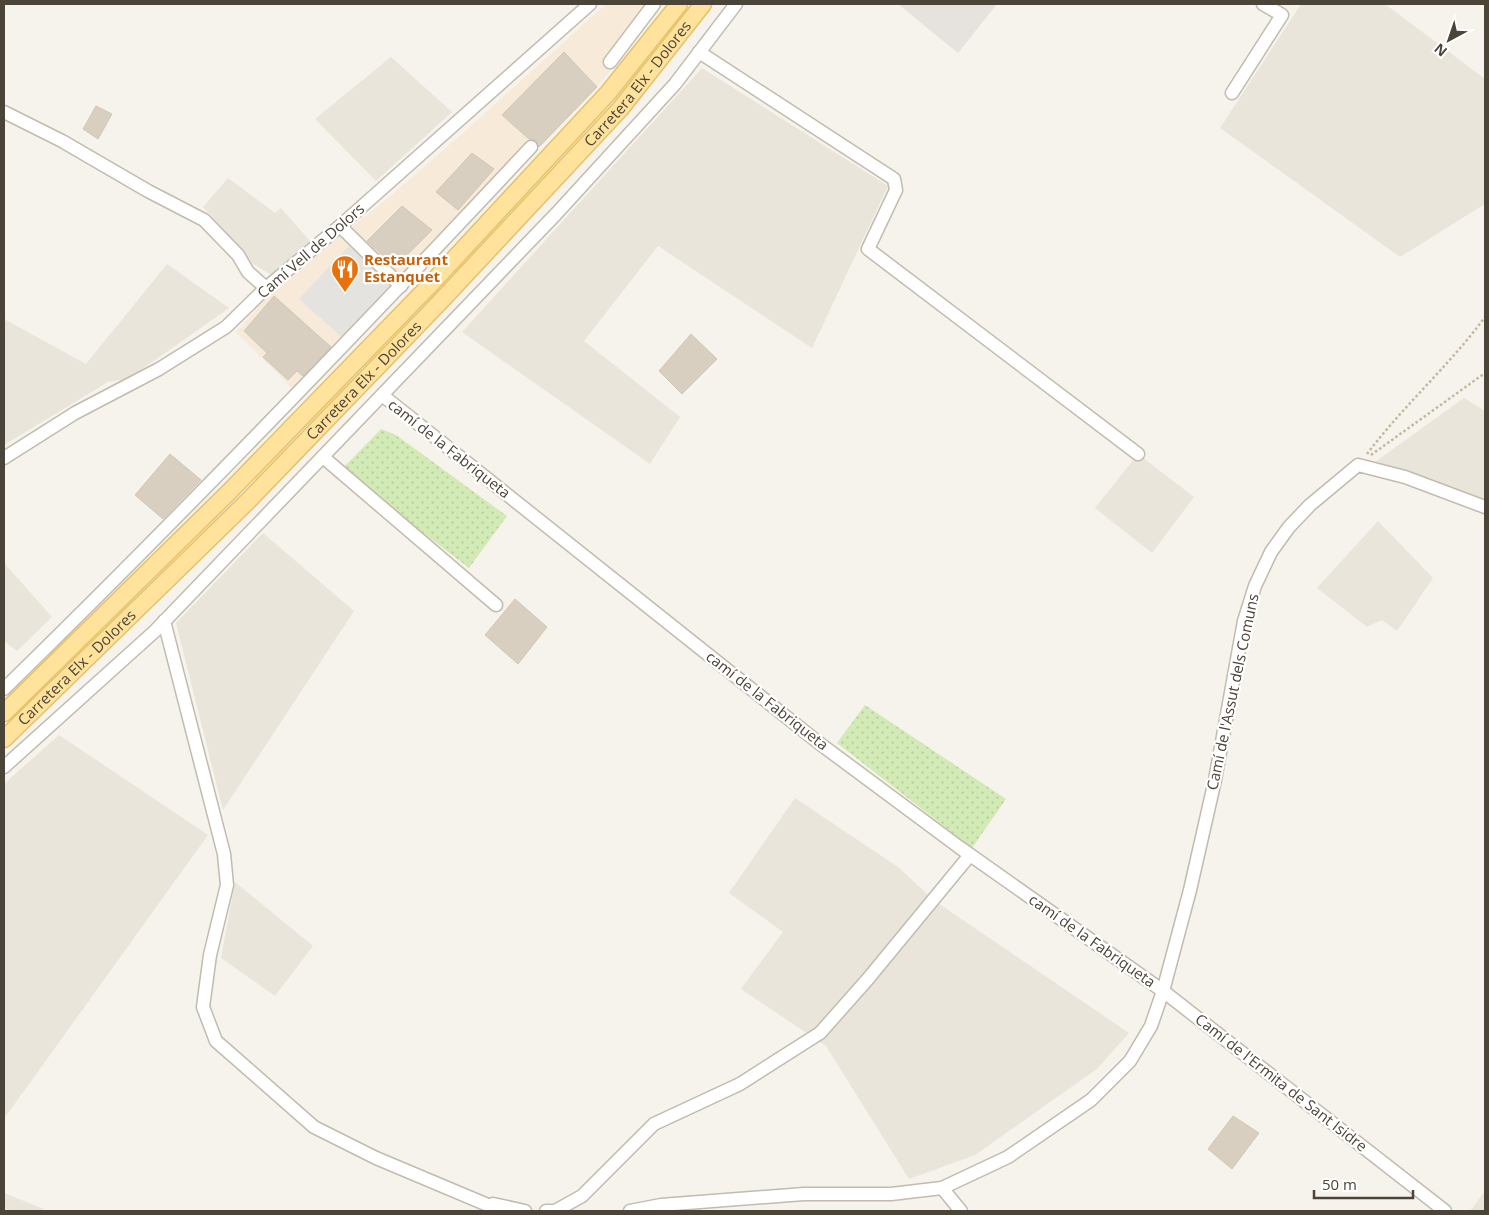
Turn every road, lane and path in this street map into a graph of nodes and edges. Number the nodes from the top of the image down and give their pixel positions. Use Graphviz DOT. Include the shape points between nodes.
graph roads {
  1 [pos="590,4"];
  2 [pos="654,4"];
  3 [pos="680,4"];
  4 [pos="703,4"];
  5 [pos="736,4"];
  6 [pos="1263,4"];
  7 [pos="699,52"];
  8 [pos="610,62"];
  9 [pos="1232,93"];
  10 [pos="4,112"];
  11 [pos="531,147"];
  12 [pos="340,226"];
  13 [pos="401,286"];
  14 [pos="266,288"];
  15 [pos="1485,317"];
  16 [pos="1485,373"];
  17 [pos="382,395"];
  18 [pos="1138,454"];
  19 [pos="323,457"];
  20 [pos="4,458"];
  21 [pos="1358,465"];
  22 [pos="1485,507"];
  23 [pos="496,605"];
  24 [pos="164,622"];
  25 [pos="4,689"];
  26 [pos="4,713"];
  27 [pos="4,739"];
  28 [pos="4,767"];
  29 [pos="970,856"];
  30 [pos="1163,991"];
  31 [pos="942,1188"];
  32 [pos="476,1200"];
  33 [pos="502,1211"];
  34 [pos="526,1211"];
  35 [pos="546,1211"];
  36 [pos="630,1211"];
  37 [pos="961,1211"];
  38 [pos="1445,1211"];
  1 -- 12 [label="street, Camí Vell de Dolors"];
  2 -- 8 [label="street"];
  3 -- 26 [label="main road, Carretera Elx - Dolores" via="608,93 427,288 230,491"];
  4 -- 27 [label="main road, Carretera Elx - Dolores" via="621,108 395,349 247,502"];
  5 -- 7 [label="street"];
  6 -- 9 [label="street" via="1282,15"];
  7 -- 17 [label="street" via="675,84 556,214"];
  7 -- 18 [label="street" via="894,179 896,190 868,249"];
  10 -- 14 [label="street" via="62,140 204,220 238,255 248,272"];
  11 -- 13 [label="street"];
  12 -- 13 [label="street"];
  12 -- 14 [label="street, Camí Vell de Dolors"];
  13 -- 25 [label="street"];
  14 -- 20 [label="street, Camí Vell de Dolors" via="226,327 159,369 75,413"];
  15 -- 21 [label="path" via="1388,426"];
  16 -- 21 [label="path"];
  17 -- 19 [label="street"];
  17 -- 29 [label="street, camí de la Fabriqueta" via="811,736"];
  19 -- 23 [label="street"];
  19 -- 24 [label="street"];
  21 -- 22 [label="street" via="1405,477"];
  21 -- 30 [label="street, Camí de l'Assut dels Comuns" via="1289,527 1271,552 1255,586 1244,621 1213,789"];
  24 -- 28 [label="street"];
  24 -- 32 [label="street" via="224,854 227,884 210,955 203,1007 216,1041 314,1127 376,1158"];
  29 -- 30 [label="street, camí de la Fabriqueta"];
  29 -- 35 [label="street" via="820,1033 740,1084 654,1124 582,1196 555,1211"];
  30 -- 31 [label="street, Camí de l'Assut dels Comuns" via="1151,1026 1130,1061 1091,1100 1008,1157"];
  30 -- 38 [label="street, Camí de l'Ermita de Sant Isidre"];
  31 -- 36 [label="street, Camí de l'Assut dels Comuns" via="891,1194 804,1194 661,1205"];
  31 -- 37 [label="street"];
  32 -- 33 [label="street"];
  32 -- 34 [label="street"];
}
